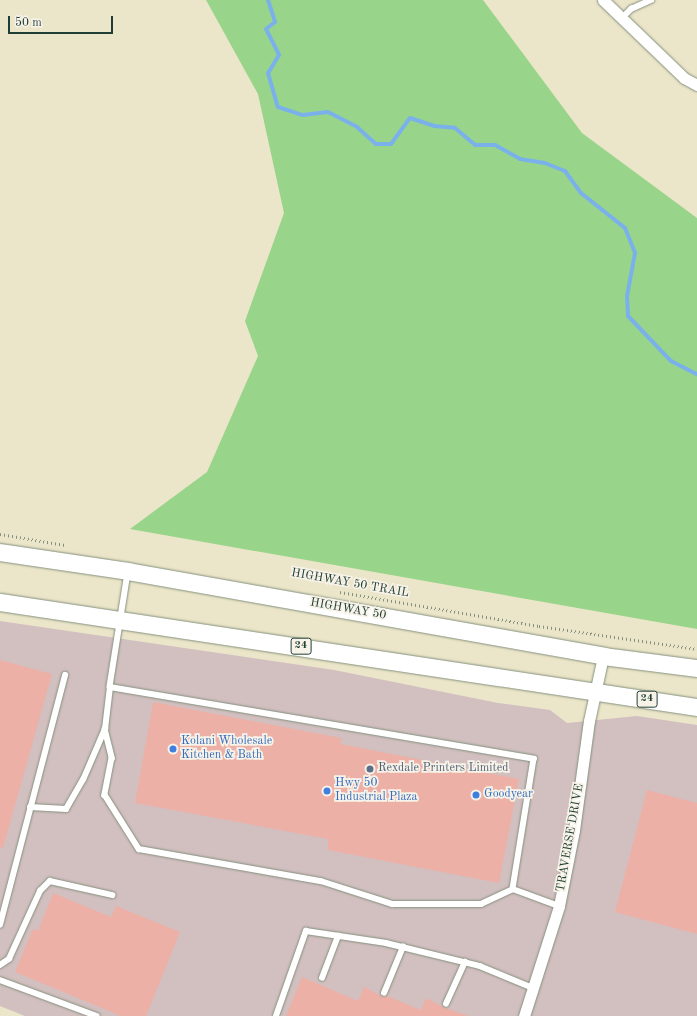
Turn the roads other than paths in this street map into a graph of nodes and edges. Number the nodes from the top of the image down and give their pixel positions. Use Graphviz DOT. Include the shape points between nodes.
graph roads {
  1 [pos="603,0"];
  2 [pos="652,0"];
  3 [pos="622,18"];
  4 [pos="697,85"];
  5 [pos="0,552"];
  6 [pos="128,571"];
  7 [pos="0,602"];
  8 [pos="122,620"];
  9 [pos="603,656"];
  10 [pos="697,668"];
  11 [pos="65,675"];
  12 [pos="110,687"];
  13 [pos="596,690"];
  14 [pos="697,707"];
  15 [pos="105,729"];
  16 [pos="30,807"];
  17 [pos="513,890"];
  18 [pos="112,895"];
  19 [pos="558,906"];
  20 [pos="0,925"];
  21 [pos="338,936"];
  22 [pos="403,947"];
  23 [pos="465,962"];
  24 [pos="0,965"];
  25 [pos="322,978"];
  26 [pos="0,980"];
  27 [pos="534,988"];
  28 [pos="384,993"];
  29 [pos="446,1004"];
  30 [pos="97,1016"];
  31 [pos="276,1016"];
  32 [pos="524,1016"];
  1 -- 3 [label="street"];
  2 -- 3 [label="lane" via="631,9"];
  3 -- 4 [label="street" via="684,78"];
  5 -- 6 [label="main road, HIGHWAY 50"];
  6 -- 8 [label="lane"];
  6 -- 9 [label="main road, HIGHWAY 50"];
  7 -- 8 [label="main road, 24"];
  8 -- 12 [label="lane"];
  8 -- 13 [label="main road, 24"];
  9 -- 10 [label="main road, HIGHWAY 50"];
  9 -- 13 [label="street, TRAVERSE DRIVE"];
  11 -- 16 [label="lane"];
  12 -- 15 [label="lane"];
  12 -- 17 [label="lane" via="534,759"];
  13 -- 14 [label="main road, 24"];
  13 -- 19 [label="street, TRAVERSE DRIVE"];
  15 -- 16 [label="lane" via="83,780 66,809"];
  15 -- 17 [label="lane" via="112,758 105,795 139,849 321,881 392,904 481,904"];
  16 -- 20 [label="lane"];
  17 -- 19 [label="lane"];
  18 -- 24 [label="lane" via="50,881 40,891 9,959"];
  19 -- 27 [label="street, TRAVERSE DRIVE"];
  21 -- 22 [label="lane"];
  21 -- 25 [label="lane"];
  21 -- 31 [label="lane" via="306,931"];
  22 -- 23 [label="lane"];
  22 -- 28 [label="lane"];
  23 -- 27 [label="lane"];
  23 -- 29 [label="lane"];
  26 -- 30 [label="lane"];
  27 -- 32 [label="street, TRAVERSE DRIVE"];
}
